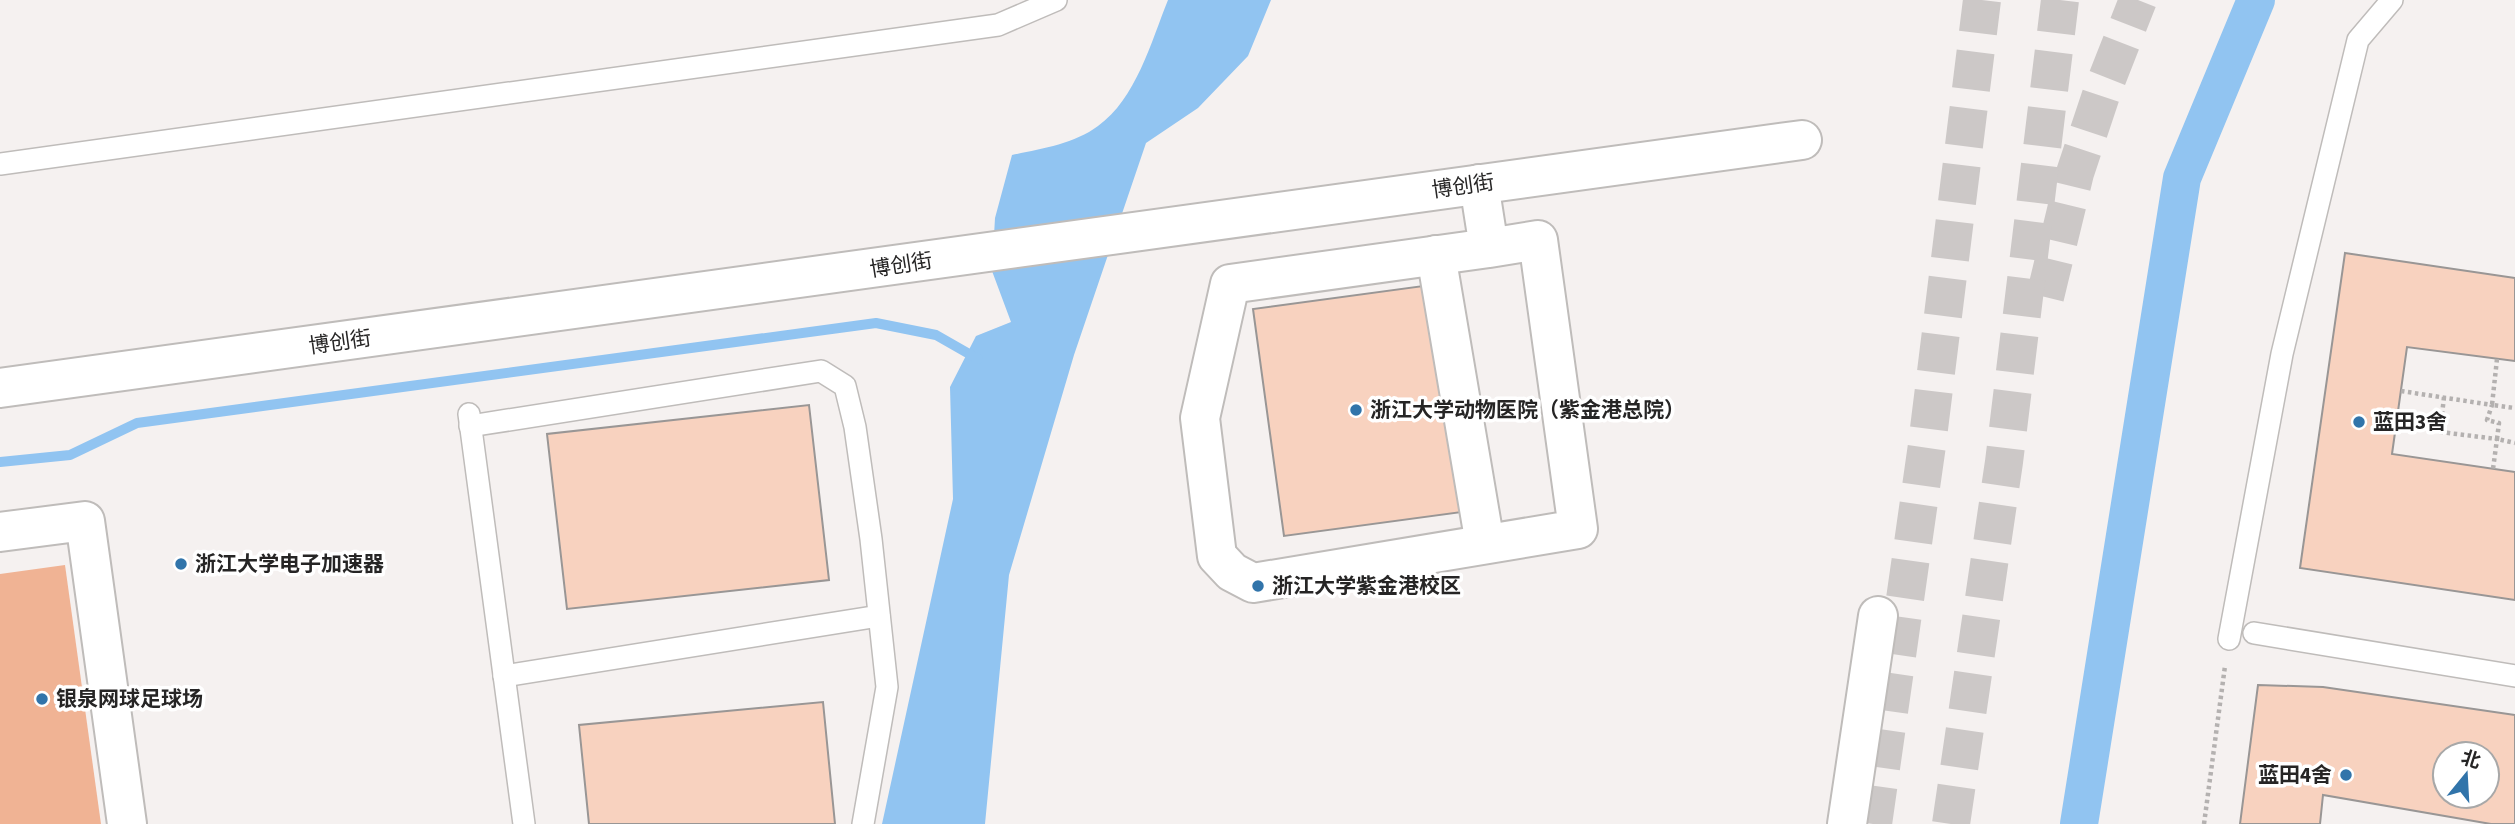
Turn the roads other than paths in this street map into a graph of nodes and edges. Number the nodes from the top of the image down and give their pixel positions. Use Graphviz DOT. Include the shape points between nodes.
graph roads {
  1 [pos="1056,0"];
  2 [pos="2392,0"];
  3 [pos="1802,140"];
  4 [pos="0,164"];
  5 [pos="1479,184"];
  6 [pos="1489,248"];
  7 [pos="1436,255"];
  8 [pos="0,388"];
  9 [pos="0,532"];
  10 [pos="1485,544"];
  11 [pos="879,616"];
  12 [pos="1878,616"];
  13 [pos="2254,633"];
  14 [pos="2229,639"];
  15 [pos="504,676"];
  16 [pos="2515,676"];
  17 [pos="127,824"];
  18 [pos="524,824"];
  19 [pos="863,824"];
  20 [pos="1847,824"];
  1 -- 4 [label="lane" via="998,25"];
  2 -- 14 [label="lane" via="2358,40 2282,354"];
  3 -- 5 [label="street, 博创街"];
  5 -- 6 [label="street"];
  5 -- 8 [label="street, 博创街"];
  6 -- 7 [label="street"];
  6 -- 10 [label="street" via="1538,240 1578,529"];
  7 -- 10 [label="street"];
  7 -- 10 [label="street" via="1230,284 1200,418 1217,556 1232,572 1253,583"];
  9 -- 17 [label="street" via="85,521"];
  11 -- 15 [label="lane"];
  11 -- 15 [label="lane" via="852,413 845,386 821,371 469,420"];
  11 -- 19 [label="lane" via="887,687"];
  12 -- 20 [label="street"];
  13 -- 16 [label="lane"];
  15 -- 18 [label="lane"];
}
